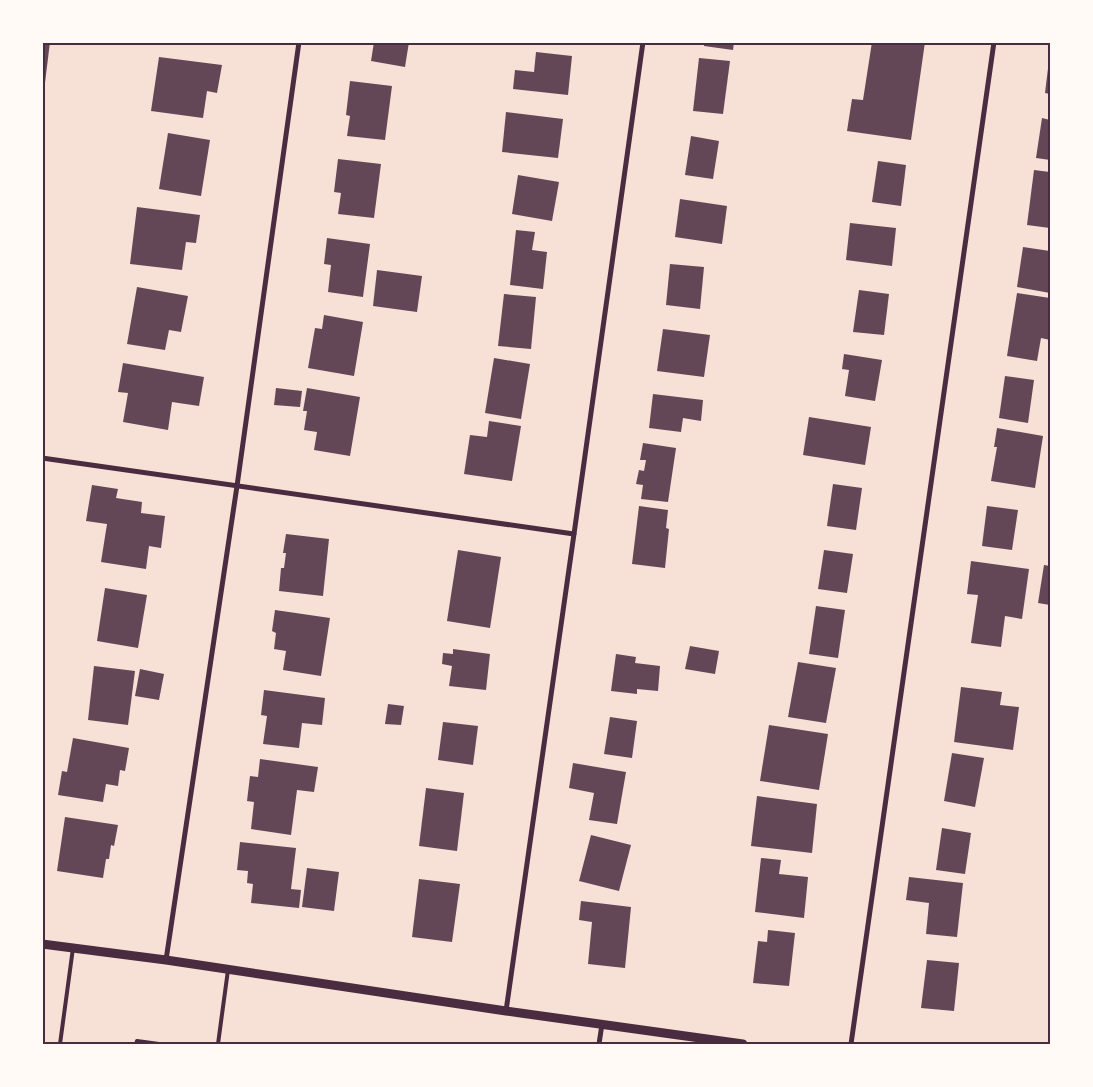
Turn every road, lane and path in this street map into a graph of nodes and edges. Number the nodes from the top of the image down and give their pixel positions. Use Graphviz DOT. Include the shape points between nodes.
graph roads {
  1 [pos="299,42"];
  2 [pos="643,42"];
  3 [pos="994,42"];
  4 [pos="42,458"];
  5 [pos="237,486"];
  6 [pos="574,534"];
  7 [pos="42,944"];
  8 [pos="73,948"];
  9 [pos="166,960"];
  10 [pos="228,970"];
  11 [pos="506,1011"];
  12 [pos="602,1024"];
  13 [pos="60,1044"];
  14 [pos="136,1044"];
  15 [pos="159,1044"];
  16 [pos="218,1044"];
  17 [pos="599,1044"];
  18 [pos="744,1044"];
  19 [pos="851,1044"];
  1 -- 5 [label="street"];
  2 -- 6 [label="street"];
  3 -- 19 [label="street"];
  4 -- 5 [label="street"];
  5 -- 6 [label="street"];
  5 -- 9 [label="street"];
  6 -- 11 [label="street"];
  7 -- 8 [label="street"];
  8 -- 9 [label="street"];
  8 -- 13 [label="lane"];
  9 -- 10 [label="street"];
  10 -- 11 [label="street"];
  10 -- 16 [label="lane"];
  11 -- 12 [label="street"];
  12 -- 17 [label="street"];
  12 -- 18 [label="street"];
  14 -- 15 [label="lane"];
}
